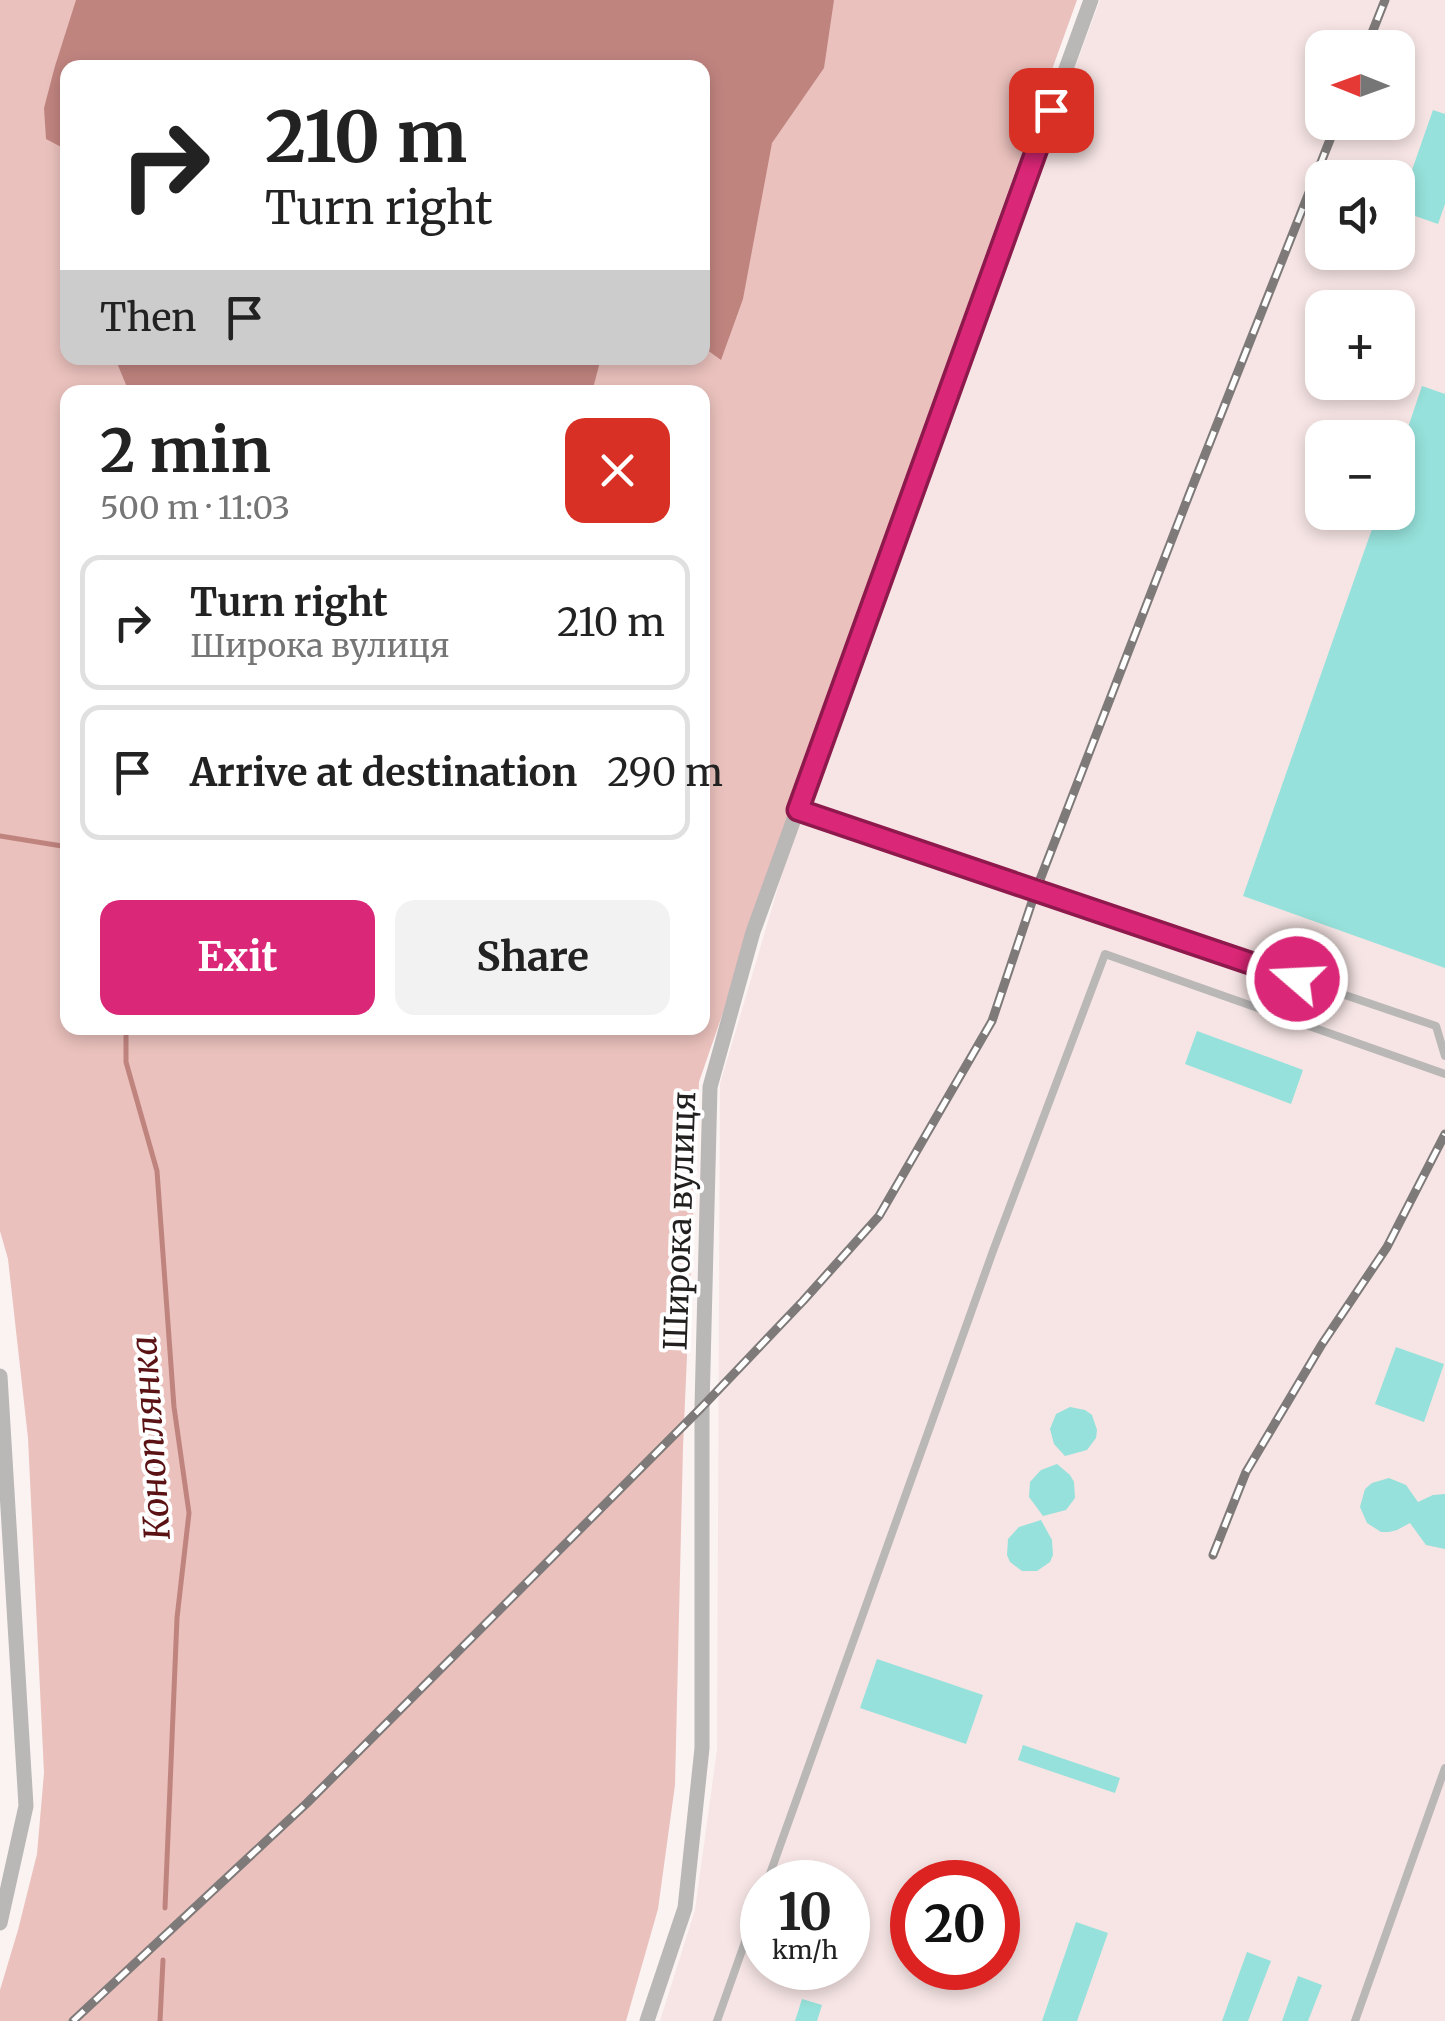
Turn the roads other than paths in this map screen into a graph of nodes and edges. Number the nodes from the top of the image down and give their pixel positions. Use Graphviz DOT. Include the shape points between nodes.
graph roads {
  1 [pos="1091,0"];
  2 [pos="798,810"];
  3 [pos="1445,1056"];
  4 [pos="1445,1074"];
  5 [pos="0,1376"];
  6 [pos="1445,1768"];
  7 [pos="774,1860"];
  8 [pos="0,1923"];
  9 [pos="740,1956"];
  10 [pos="647,2021"];
  11 [pos="717,2021"];
  12 [pos="1355,2021"];
  1 -- 2 [label="street, Широка вулиця"];
  2 -- 3 [label="lane" via="1436,1026"];
  2 -- 10 [label="street, Широка вулиця" via="753,932 710,1088 702,1748 684,1908"];
  4 -- 7 [label="lane" via="1105,954"];
  5 -- 8 [label="street" via="26,1806"];
  6 -- 12 [label="lane"];
  9 -- 11 [label="lane"];
}
